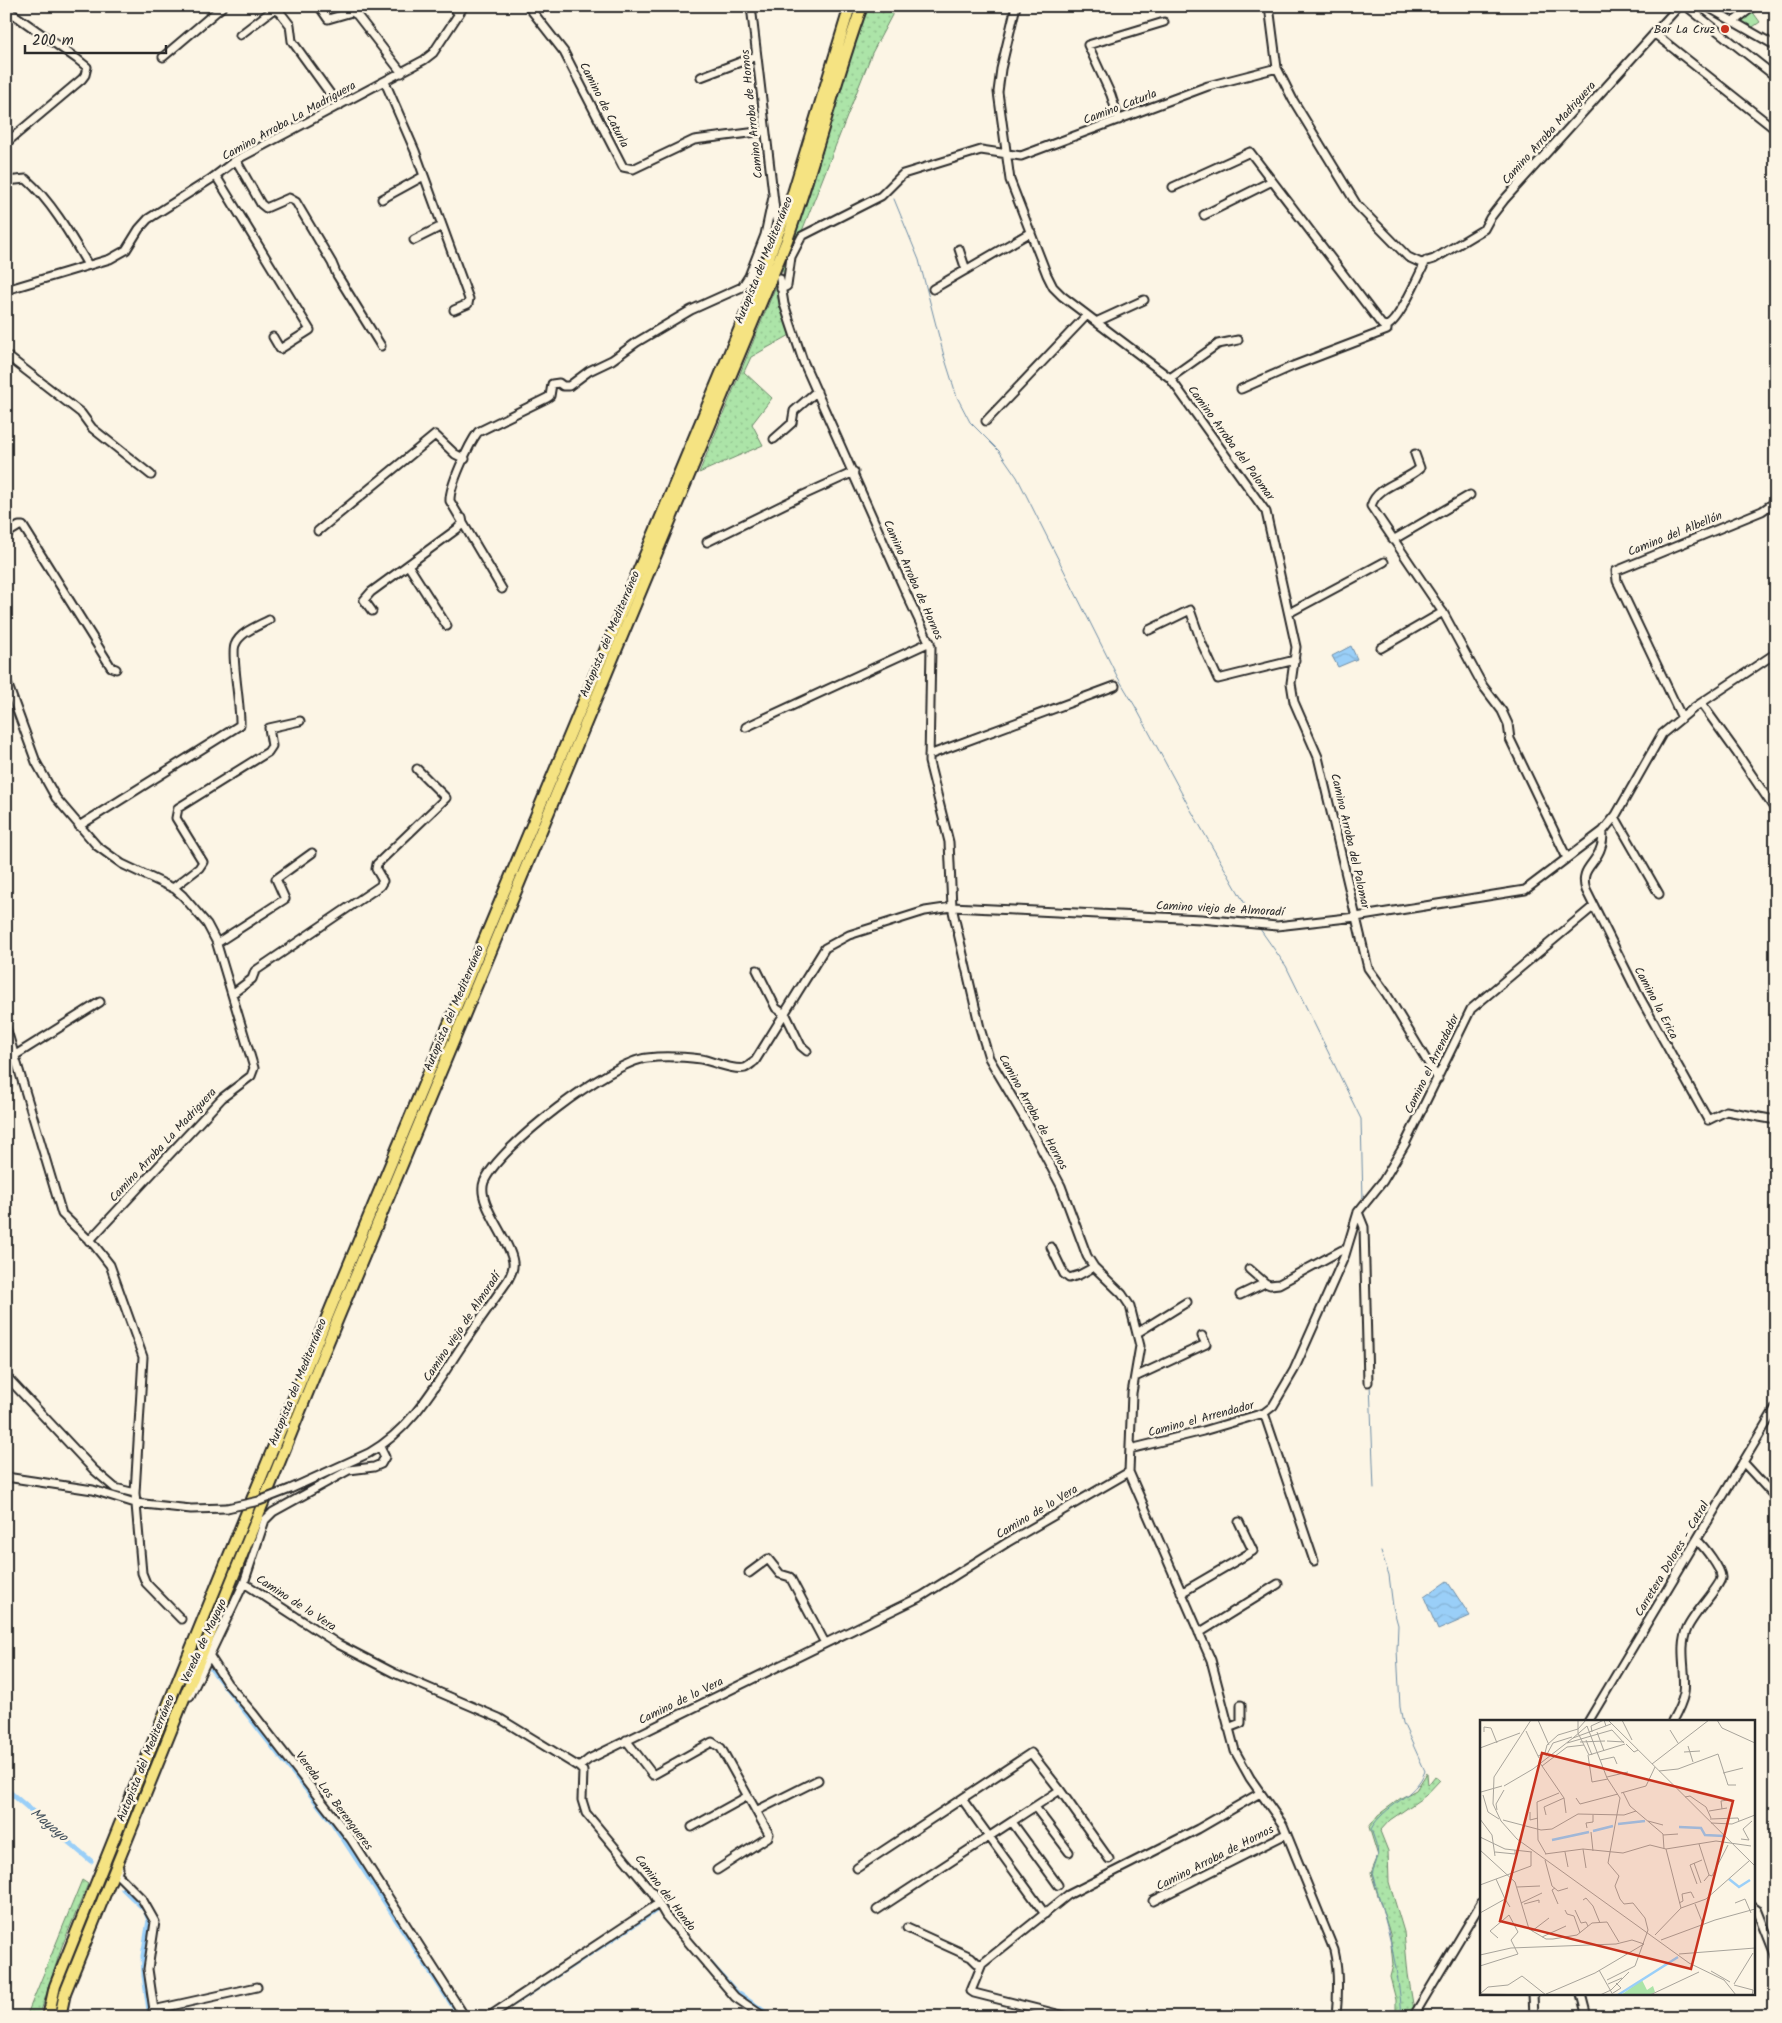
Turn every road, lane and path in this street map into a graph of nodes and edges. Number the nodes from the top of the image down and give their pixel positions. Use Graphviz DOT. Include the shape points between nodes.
graph roads {
  1 [pos="223,6"];
  2 [pos="319,6"];
  3 [pos="452,6"];
  4 [pos="464,6"];
  5 [pos="528,6"];
  6 [pos="751,6"];
  7 [pos="850,6"];
  8 [pos="862,6"];
  9 [pos="1016,6"];
  10 [pos="1269,6"];
  11 [pos="1679,6"];
  12 [pos="1706,6"];
  13 [pos="1754,6"];
  14 [pos="1691,8"];
  15 [pos="6,9"];
  16 [pos="459,14"];
  17 [pos="1164,22"];
  18 [pos="1734,22"];
  19 [pos="1655,34"];
  20 [pos="240,35"];
  21 [pos="1776,46"];
  22 [pos="756,56"];
  23 [pos="163,57"];
  24 [pos="1277,68"];
  25 [pos="402,73"];
  26 [pos="701,77"];
  27 [pos="1776,77"];
  28 [pos="386,82"];
  29 [pos="339,106"];
  30 [pos="1776,117"];
  31 [pos="1119,120"];
  32 [pos="1773,127"];
  33 [pos="765,131"];
  34 [pos="6,142"];
  35 [pos="1006,154"];
  36 [pos="236,160"];
  37 [pos="216,176"];
  38 [pos="424,176"];
  39 [pos="1272,181"];
  40 [pos="6,182"];
  41 [pos="1173,187"];
  42 [pos="772,197"];
  43 [pos="382,199"];
  44 [pos="1204,215"];
  45 [pos="776,219"];
  46 [pos="442,226"];
  47 [pos="1031,232"];
  48 [pos="414,240"];
  49 [pos="959,249"];
  50 [pos="1426,261"];
  51 [pos="88,265"];
  52 [pos="966,270"];
  53 [pos="780,279"];
  54 [pos="781,289"];
  55 [pos="933,289"];
  56 [pos="6,290"];
  57 [pos="1144,300"];
  58 [pos="454,310"];
  59 [pos="1087,315"];
  60 [pos="1096,322"];
  61 [pos="1387,326"];
  62 [pos="273,337"];
  63 [pos="1238,340"];
  64 [pos="381,346"];
  65 [pos="6,355"];
  66 [pos="1170,378"];
  67 [pos="1241,389"];
  68 [pos="818,391"];
  69 [pos="986,421"];
  70 [pos="774,439"];
  71 [pos="1415,454"];
  72 [pos="465,459"];
  73 [pos="854,472"];
  74 [pos="151,475"];
  75 [pos="1470,495"];
  76 [pos="1776,498"];
  77 [pos="462,518"];
  78 [pos="318,531"];
  79 [pos="6,532"];
  80 [pos="1393,540"];
  81 [pos="707,542"];
  82 [pos="1384,562"];
  83 [pos="408,565"];
  84 [pos="502,590"];
  85 [pos="372,611"];
  86 [pos="1443,612"];
  87 [pos="1289,613"];
  88 [pos="268,620"];
  89 [pos="447,626"];
  90 [pos="1149,630"];
  91 [pos="930,642"];
  92 [pos="1381,648"];
  93 [pos="1776,653"];
  94 [pos="1295,660"];
  95 [pos="116,669"];
  96 [pos="6,680"];
  97 [pos="1115,686"];
  98 [pos="1701,703"];
  99 [pos="1682,718"];
  100 [pos="300,721"];
  101 [pos="746,727"];
  102 [pos="929,755"];
  103 [pos="417,769"];
  104 [pos="1776,811"];
  105 [pos="1615,816"];
  106 [pos="79,826"];
  107 [pos="1604,831"];
  108 [pos="312,853"];
  109 [pos="1567,858"];
  110 [pos="173,888"];
  111 [pos="1659,894"];
  112 [pos="1594,906"];
  113 [pos="952,907"];
  114 [pos="1356,917"];
  115 [pos="217,943"];
  116 [pos="757,970"];
  117 [pos="232,994"];
  118 [pos="100,1002"];
  119 [pos="783,1013"];
  120 [pos="6,1027"];
  121 [pos="807,1051"];
  122 [pos="14,1056"];
  123 [pos="1438,1078"];
  124 [pos="1776,1120"];
  125 [pos="1358,1212"];
  126 [pos="89,1241"];
  127 [pos="1051,1248"];
  128 [pos="1346,1252"];
  129 [pos="1094,1267"];
  130 [pos="1249,1270"];
  131 [pos="1265,1283"];
  132 [pos="1240,1295"];
  133 [pos="1187,1302"];
  134 [pos="1137,1333"];
  135 [pos="1202,1336"];
  136 [pos="6,1376"];
  137 [pos="1135,1377"];
  138 [pos="1368,1382"];
  139 [pos="1776,1407"];
  140 [pos="1264,1413"];
  141 [pos="380,1446"];
  142 [pos="1130,1450"];
  143 [pos="1743,1462"];
  144 [pos="1128,1472"];
  145 [pos="6,1477"];
  146 [pos="135,1493"];
  147 [pos="1776,1498"];
  148 [pos="135,1503"];
  149 [pos="1239,1522"];
  150 [pos="1697,1540"];
  151 [pos="1314,1561"];
  152 [pos="749,1573"];
  153 [pos="244,1583"];
  154 [pos="1278,1584"];
  155 [pos="1181,1593"];
  156 [pos="181,1619"];
  157 [pos="1199,1633"];
  158 [pos="825,1643"];
  159 [pos="209,1655"];
  160 [pos="1241,1704"];
  161 [pos="1589,1720"];
  162 [pos="1673,1720"];
  163 [pos="1228,1728"];
  164 [pos="626,1740"];
  165 [pos="579,1767"];
  166 [pos="818,1780"];
  167 [pos="1060,1790"];
  168 [pos="1260,1793"];
  169 [pos="748,1796"];
  170 [pos="962,1799"];
  171 [pos="1035,1806"];
  172 [pos="756,1812"];
  173 [pos="1012,1822"];
  174 [pos="692,1827"];
  175 [pos="1286,1834"];
  176 [pos="990,1837"];
  177 [pos="1069,1852"];
  178 [pos="1109,1859"];
  179 [pos="857,1868"];
  180 [pos="717,1870"];
  181 [pos="1058,1885"];
  182 [pos="1153,1901"];
  183 [pos="658,1904"];
  184 [pos="1480,1905"];
  185 [pos="1754,1907"];
  186 [pos="877,1910"];
  187 [pos="1045,1914"];
  188 [pos="907,1928"];
  189 [pos="1776,1957"];
  190 [pos="982,1964"];
  191 [pos="257,1987"];
  192 [pos="1533,1996"];
  193 [pos="1582,1996"];
  194 [pos="154,2014"];
  195 [pos="48,2017"];
  196 [pos="60,2017"];
  197 [pos="465,2017"];
  198 [pos="488,2017"];
  199 [pos="764,2017"];
  200 [pos="1069,2017"];
  201 [pos="1336,2017"];
  202 [pos="1413,2017"];
  203 [pos="1534,2017"];
  204 [pos="1587,2017"];
  1 -- 23 [label="street"];
  2 -- 25 [label="street" via="328,19 352,12 357,14"];
  3 -- 16 [label="street"];
  4 -- 16 [label="street, Camino Arroba La Madriguera"];
  5 -- 33 [label="street, Camino de Caturla" via="564,52 623,167 633,169 694,140"];
  6 -- 22 [label="street, Camino Arroba de Hornos"];
  7 -- 195 [label="highway, Autopista del Mediterráneo" via="790,203 760,280 184,1664 55,1986"];
  8 -- 196 [label="highway, Autopista del Mediterráneo" via="787,240 305,1398 65,1993"];
  9 -- 35 [label="street, Camino Arroba del Palomar" via="998,92"];
  10 -- 24 [label="street"];
  11 -- 19 [label="street, Camino Arroba Madriguera"];
  12 -- 18 [label="street"];
  13 -- 18 [label="street"];
  14 -- 27 [label="street"];
  15 -- 34 [label="street" via="87,67 82,79"];
  16 -- 25 [label="street, Camino Arroba La Madriguera" via="433,53"];
  17 -- 31 [label="street" via="1088,45"];
  18 -- 21 [label="street"];
  19 -- 32 [label="street"];
  19 -- 50 [label="street, Camino Arroba Madriguera" via="1504,200 1484,229"];
  20 -- 29 [label="street" via="274,9 280,12 290,25 292,40"];
  22 -- 26 [label="street"];
  22 -- 33 [label="street, Camino Arroba de Hornos"];
  24 -- 31 [label="street, Camino Caturla" via="1208,86"];
  24 -- 50 [label="street" via="1357,205 1408,257 1421,263"];
  25 -- 28 [label="street, Camino Arroba La Madriguera"];
  28 -- 29 [label="street, Camino Arroba La Madriguera"];
  28 -- 38 [label="street"];
  29 -- 36 [label="street, Camino Arroba La Madriguera"];
  30 -- 32 [label="street"];
  31 -- 35 [label="street, Camino Caturla" via="1021,156"];
  33 -- 42 [label="street, Camino Arroba de Hornos"];
  35 -- 47 [label="street, Camino Arroba del Palomar" via="1010,180"];
  35 -- 54 [label="street, Camino Caturla" via="981,150 903,174 881,196 802,236 791,257 787,286"];
  36 -- 37 [label="street, Camino Arroba La Madriguera"];
  36 -- 64 [label="street" via="266,208 289,198 296,202"];
  37 -- 51 [label="street, Camino Arroba La Madriguera" via="148,220 126,250"];
  37 -- 62 [label="street" via="310,330 280,349"];
  38 -- 43 [label="street"];
  38 -- 46 [label="street"];
  39 -- 41 [label="street" via="1250,152"];
  39 -- 44 [label="street"];
  39 -- 61 [label="street" via="1382,325"];
  40 -- 51 [label="street" via="26,179 34,186 68,230"];
  42 -- 45 [label="street, Camino Arroba de Hornos"];
  42 -- 72 [label="street" via="765,236 742,287 690,310 589,371 570,386 552,384 547,398 478,432"];
  46 -- 48 [label="street"];
  46 -- 58 [label="street" via="470,299 468,304"];
  47 -- 52 [label="street"];
  47 -- 59 [label="street, Camino Arroba del Palomar" via="1053,287"];
  49 -- 52 [label="street"];
  50 -- 61 [label="street" via="1399,313"];
  51 -- 56 [label="street, Camino Arroba La Madriguera"];
  52 -- 55 [label="street"];
  53 -- 54 [label="street, Camino Arroba de Hornos"];
  54 -- 68 [label="street, Camino Arroba de Hornos" via="800,352"];
  57 -- 60 [label="street"];
  59 -- 60 [label="street, Camino Arroba del Palomar"];
  59 -- 69 [label="street"];
  60 -- 66 [label="street, Camino Arroba del Palomar"];
  61 -- 67 [label="street" via="1387,330"];
  63 -- 66 [label="street" via="1218,344"];
  65 -- 74 [label="street" via="81,413 92,428"];
  66 -- 87 [label="street, Camino Arroba del Palomar" via="1266,512"];
  68 -- 70 [label="street" via="794,411 792,423"];
  68 -- 73 [label="street, Camino Arroba de Hornos"];
  71 -- 80 [label="street" via="1420,468 1379,493 1371,506"];
  72 -- 77 [label="street" via="450,494 450,500"];
  72 -- 78 [label="street" via="435,435"];
  73 -- 81 [label="street"];
  73 -- 91 [label="street, Camino Arroba de Hornos"];
  75 -- 80 [label="street"];
  76 -- 99 [label="street, Camino del Albellón" via="1762,511 1616,571 1616,581"];
  77 -- 83 [label="street" via="463,523 457,529"];
  77 -- 84 [label="street"];
  79 -- 95 [label="street" via="24,526 111,666"];
  80 -- 86 [label="street"];
  82 -- 87 [label="street"];
  83 -- 85 [label="street" via="364,600"];
  83 -- 89 [label="street"];
  86 -- 92 [label="street"];
  86 -- 109 [label="street" via="1483,686 1502,711 1510,739"];
  87 -- 94 [label="street, Camino Arroba del Palomar" via="1296,647"];
  88 -- 106 [label="street" via="247,631 235,644 240,726"];
  90 -- 94 [label="street" via="1190,610 1218,678"];
  91 -- 101 [label="street"];
  91 -- 102 [label="street, Camino Arroba de Hornos"];
  93 -- 98 [label="street, Camino viejo de Almoradí"];
  94 -- 114 [label="street, Camino Arroba del Palomar" via="1291,683 1294,702 1318,757"];
  96 -- 106 [label="street, Camino Arroba La Madriguera" via="36,762 56,798"];
  97 -- 102 [label="street"];
  98 -- 99 [label="street, Camino viejo de Almoradí"];
  98 -- 104 [label="street"];
  99 -- 105 [label="street, Camino viejo de Almoradí" via="1662,734"];
  100 -- 110 [label="street" via="269,728 272,746 268,752 178,808 176,818 202,862"];
  102 -- 113 [label="street, Camino Arroba de Hornos" via="949,842"];
  103 -- 117 [label="street" via="446,798 377,864 376,870 383,881 380,886 255,971 252,979"];
  105 -- 107 [label="street, Camino viejo de Almoradí"];
  105 -- 111 [label="street"];
  106 -- 110 [label="street, Camino Arroba La Madriguera" via="109,856"];
  107 -- 109 [label="street, Camino viejo de Almoradí"];
  107 -- 112 [label="street, Camino la Erica" via="1601,848 1583,880"];
  108 -- 115 [label="street" via="276,879 285,899"];
  109 -- 114 [label="street, Camino viejo de Almoradí" via="1525,890"];
  110 -- 115 [label="street, Camino Arroba La Madriguera" via="208,924"];
  112 -- 123 [label="street, Camino el Arrendador" via="1471,1010"];
  112 -- 124 [label="street, Camino la Erica" via="1639,996 1708,1120 1726,1111"];
  113 -- 114 [label="street, Camino viejo de Almoradí" via="1201,919 1277,926"];
  113 -- 119 [label="street, Camino viejo de Almoradí" via="916,913 849,935 824,948"];
  113 -- 129 [label="street, Camino Arroba de Hornos" via="989,1058 1061,1186 1082,1246"];
  114 -- 123 [label="street, Camino Arroba del Palomar" via="1368,968"];
  115 -- 117 [label="street, Camino Arroba La Madriguera"];
  116 -- 119 [label="street" via="776,1008"];
  117 -- 126 [label="street, Camino Arroba La Madriguera" via="254,1068 251,1076 222,1098"];
  118 -- 122 [label="street"];
  119 -- 121 [label="street"];
  119 -- 141 [label="street, Camino viejo de Almoradí" via="754,1061 744,1068 702,1059 647,1058 632,1062 579,1093 521,1136 488,1175 482,1190 511,1253 512,1272 419,1408"];
  120 -- 122 [label="street"];
  122 -- 126 [label="street" via="62,1214"];
  123 -- 125 [label="street, Camino el Arrendador" via="1401,1151 1383,1181"];
  125 -- 128 [label="street, Camino el Arrendador"];
  125 -- 138 [label="street" via="1364,1228"];
  126 -- 146 [label="street" via="110,1265 143,1356"];
  127 -- 129 [label="street" via="1069,1278"];
  128 -- 131 [label="street" via="1342,1250 1279,1284"];
  128 -- 140 [label="street, Camino el Arrendador" via="1294,1370 1273,1406"];
  129 -- 134 [label="street, Camino Arroba de Hornos" via="1130,1306"];
  130 -- 131 [label="street"];
  131 -- 132 [label="street"];
  133 -- 134 [label="street"];
  134 -- 137 [label="street, Camino Arroba de Hornos" via="1140,1346"];
  135 -- 137 [label="street" via="1206,1344"];
  136 -- 146 [label="street" via="94,1470 115,1488"];
  137 -- 142 [label="street, Camino Arroba de Hornos"];
  139 -- 143 [label="street, Carretera Dolores - Catral"];
  140 -- 142 [label="street, Camino el Arrendador"];
  140 -- 151 [label="street"];
  141 -- 148 [label="street, Camino viejo de Almoradí, bridge" via="259,1501 227,1508 191,1509"];
  141 -- 153 [label="street, Vereda de Mayayo" via="385,1456 381,1464 349,1470 273,1512 266,1520"];
  142 -- 144 [label="street, Camino Arroba de Hornos"];
  143 -- 147 [label="street"];
  143 -- 150 [label="street, Carretera Dolores - Catral"];
  144 -- 155 [label="street, Camino Arroba de Hornos"];
  144 -- 158 [label="street, Camino de lo Vera" via="922,1596"];
  145 -- 148 [label="street, Camino viejo de Almoradí" via="93,1490"];
  146 -- 148 [label="street"];
  148 -- 156 [label="street" via="142,1573 146,1582"];
  149 -- 155 [label="street" via="1253,1551"];
  150 -- 161 [label="street, Carretera Dolores - Catral"];
  150 -- 162 [label="street" via="1720,1570 1721,1577 1686,1630 1683,1641 1684,1693"];
  152 -- 158 [label="street" via="768,1559 780,1574 790,1577"];
  153 -- 159 [label="street, Vereda de Mayayo"];
  153 -- 165 [label="street, Camino de lo Vera" via="338,1644 394,1673 499,1718"];
  154 -- 157 [label="street"];
  155 -- 157 [label="street, Camino Arroba de Hornos"];
  157 -- 163 [label="street, Camino Arroba de Hornos" via="1211,1660"];
  158 -- 164 [label="street, Camino de lo Vera"];
  159 -- 194 [label="street, Vereda de Mayayo" via="117,1874 142,1899 156,1922 148,1969"];
  159 -- 197 [label="street, Vereda Los Berengueres" via="227,1683 351,1839"];
  160 -- 163 [label="street" via="1241,1723"];
  163 -- 168 [label="street, Camino Arroba de Hornos" via="1235,1751"];
  164 -- 165 [label="street, Camino de lo Vera"];
  164 -- 169 [label="street" via="653,1775 712,1742 717,1744"];
  165 -- 183 [label="street, Camino del Hondo" via="583,1772 582,1800 586,1813 652,1892"];
  166 -- 172 [label="street"];
  167 -- 170 [label="street" via="1031,1753"];
  167 -- 171 [label="street"];
  167 -- 178 [label="street"];
  168 -- 175 [label="street, Camino Arroba de Hornos"];
  168 -- 187 [label="street" via="1198,1829 1077,1890"];
  169 -- 172 [label="street"];
  169 -- 174 [label="street"];
  170 -- 176 [label="street"];
  170 -- 179 [label="street"];
  171 -- 173 [label="street"];
  171 -- 177 [label="street"];
  172 -- 180 [label="street" via="768,1837"];
  173 -- 176 [label="street"];
  173 -- 181 [label="street"];
  175 -- 182 [label="street, Camino Arroba de Hornos"];
  175 -- 201 [label="street, Camino Arroba de Hornos" via="1334,1950"];
  176 -- 186 [label="street"];
  176 -- 187 [label="street"];
  183 -- 198 [label="street"];
  183 -- 199 [label="street, Camino del Hondo" via="735,1997"];
  184 -- 202 [label="street"];
  185 -- 189 [label="street" via="1758,1909"];
  187 -- 190 [label="street"];
  188 -- 190 [label="street"];
  190 -- 200 [label="street" via="971,1986 974,1993"];
  191 -- 194 [label="street"];
  192 -- 203 [label="street"];
  193 -- 204 [label="street"];
}
